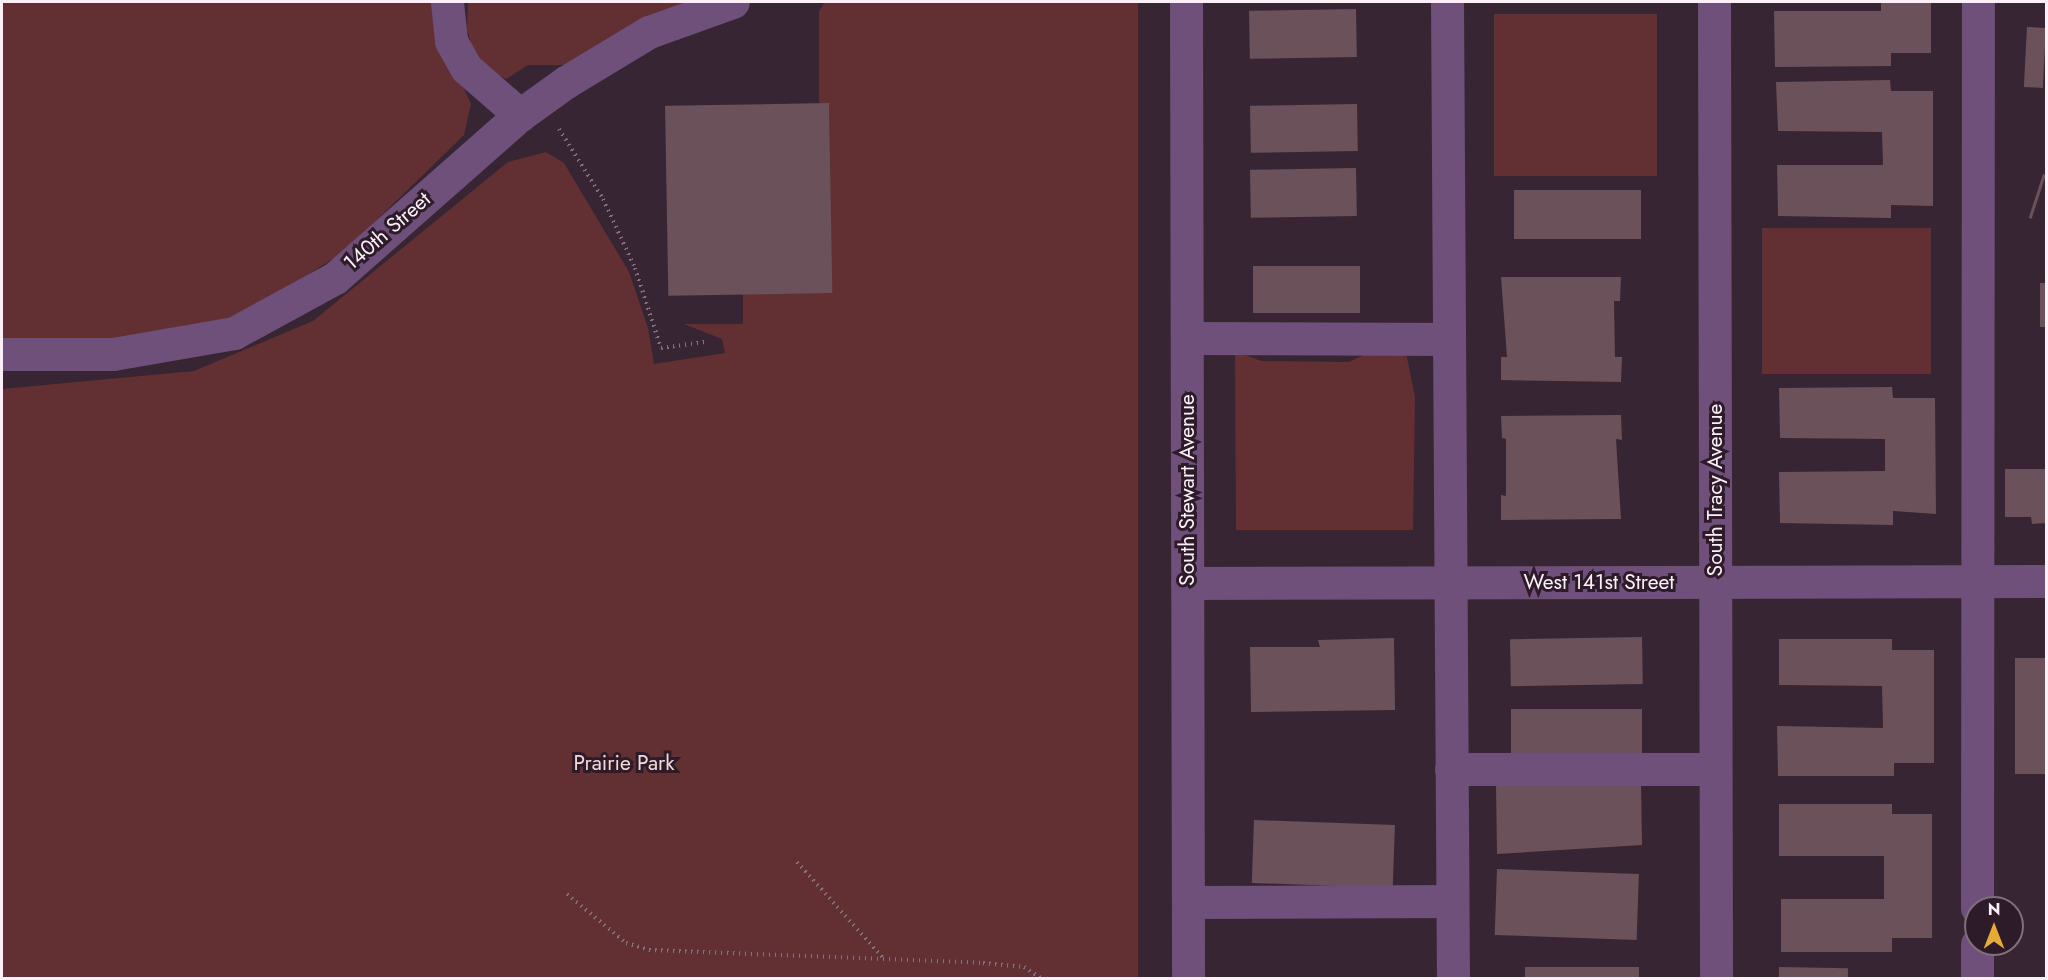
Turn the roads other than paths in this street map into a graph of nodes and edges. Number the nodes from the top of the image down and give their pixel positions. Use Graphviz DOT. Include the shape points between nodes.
graph roads {
  1 [pos="447,2"];
  2 [pos="733,2"];
  3 [pos="1186,2"];
  4 [pos="1447,2"];
  5 [pos="1714,2"];
  6 [pos="1978,2"];
  7 [pos="530,107"];
  8 [pos="1187,338"];
  9 [pos="1449,339"];
  10 [pos="2,354"];
  11 [pos="2046,581"];
  12 [pos="1715,582"];
  13 [pos="1975,582"];
  14 [pos="1187,583"];
  15 [pos="1450,583"];
  16 [pos="1451,769"];
  17 [pos="1715,770"];
  18 [pos="1977,896"];
  19 [pos="1452,900"];
  20 [pos="1188,902"];
  21 [pos="1977,956"];
  22 [pos="1188,978"];
  23 [pos="1453,978"];
  24 [pos="1716,978"];
  25 [pos="1977,978"];
  1 -- 7 [label="street" via="451,41 466,68"];
  2 -- 7 [label="street, 140th Street" via="649,32"];
  3 -- 8 [label="street, South Stewart Avenue"];
  4 -- 9 [label="street"];
  5 -- 12 [label="street, South Tracy Avenue"];
  6 -- 13 [label="street"];
  7 -- 10 [label="street, 140th Street" via="335,278 234,333 113,354"];
  8 -- 9 [label="street"];
  8 -- 14 [label="street, South Stewart Avenue"];
  9 -- 15 [label="street"];
  11 -- 13 [label="street, West 141st Street"];
  12 -- 13 [label="street, West 141st Street"];
  12 -- 15 [label="street, West 141st Street"];
  12 -- 17 [label="street, South Tracy Avenue"];
  13 -- 18 [label="street"];
  14 -- 15 [label="street, West 141st Street"];
  14 -- 20 [label="street, South Stewart Avenue"];
  15 -- 16 [label="street"];
  16 -- 17 [label="street"];
  16 -- 19 [label="street"];
  17 -- 24 [label="street, South Tracy Avenue"];
  19 -- 20 [label="street"];
  19 -- 23 [label="street"];
  20 -- 22 [label="street, South Stewart Avenue"];
  21 -- 25 [label="street"];
}
